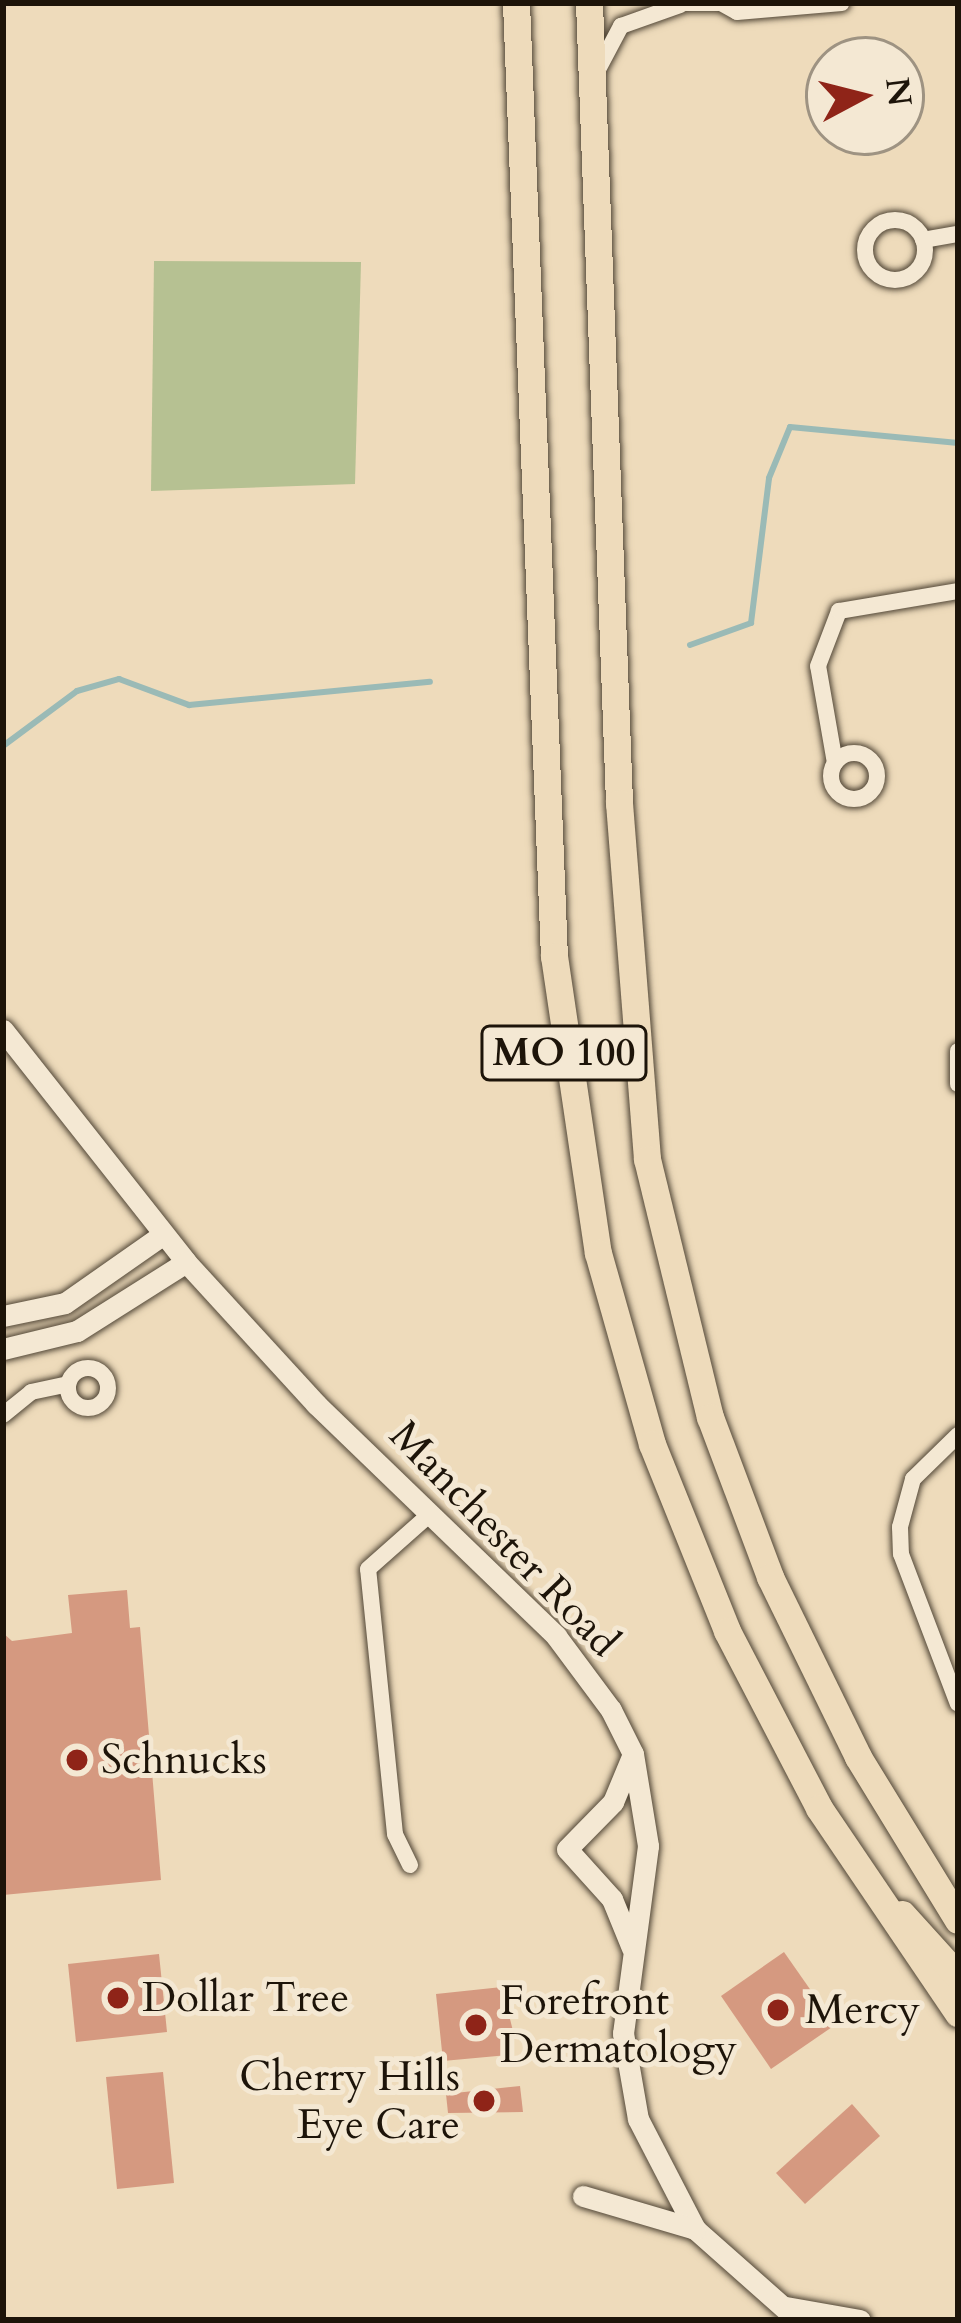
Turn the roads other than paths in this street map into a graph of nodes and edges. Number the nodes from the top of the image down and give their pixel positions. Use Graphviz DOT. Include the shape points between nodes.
graph roads {
  1 [pos="516,3"];
  2 [pos="589,3"];
  3 [pos="720,3"];
  4 [pos="842,3"];
  5 [pos="676,4"];
  6 [pos="594,78"];
  7 [pos="958,234"];
  8 [pos="923,240"];
  9 [pos="958,591"];
  10 [pos="835,763"];
  11 [pos="3,1030"];
  12 [pos="958,1051"];
  13 [pos="958,1084"];
  14 [pos="162,1235"];
  15 [pos="186,1262"];
  16 [pos="3,1316"];
  17 [pos="3,1349"];
  18 [pos="68,1384"];
  19 [pos="3,1414"];
  20 [pos="958,1435"];
  21 [pos="429,1515"];
  22 [pos="958,1704"];
  23 [pos="633,1754"];
  24 [pos="850,1858"];
  25 [pos="410,1865"];
  26 [pos="958,1920"];
  27 [pos="634,1952"];
  28 [pos="958,1976"];
  29 [pos="958,2013"];
  30 [pos="584,2196"];
  31 [pos="695,2229"];
  32 [pos="792,2313"];
  33 [pos="860,2320"];
  1 -- 24 [label="highway, MO 100" via="548,856 579,1154 623,1349 687,1539 769,1718"];
  2 -- 6 [label="highway, MO 100"];
  3 -- 4 [label="street" via="737,12"];
  3 -- 5 [label="street"];
  5 -- 6 [label="street" via="620,26"];
  6 -- 26 [label="highway, MO 100" via="627,961 655,1197 710,1417 770,1577 858,1757"];
  7 -- 8 [label="street"];
  9 -- 10 [label="street" via="839,611 818,666"];
  11 -- 14 [label="street, Manchester Road"];
  12 -- 13 [label="street"];
  14 -- 15 [label="street, Manchester Road"];
  14 -- 16 [label="street" via="65,1303"];
  15 -- 17 [label="street" via="77,1331"];
  15 -- 21 [label="street, Manchester Road"];
  18 -- 19 [label="street" via="31,1392"];
  20 -- 22 [label="street" via="913,1479 900,1527 901,1554"];
  21 -- 23 [label="street, Manchester Road" via="556,1636"];
  21 -- 25 [label="street" via="368,1569 395,1834"];
  23 -- 27 [label="street, Manchester Road" via="648,1846"];
  23 -- 27 [label="street" via="613,1802 567,1849 612,1899"];
  24 -- 28 [label="highway"];
  24 -- 29 [label="highway, MO 100"];
  27 -- 31 [label="street, Manchester Road" via="623,2033 638,2120"];
  30 -- 31 [label="street"];
  31 -- 32 [label="street, Manchester Road"];
  32 -- 33 [label="street, Manchester Road"];
}
